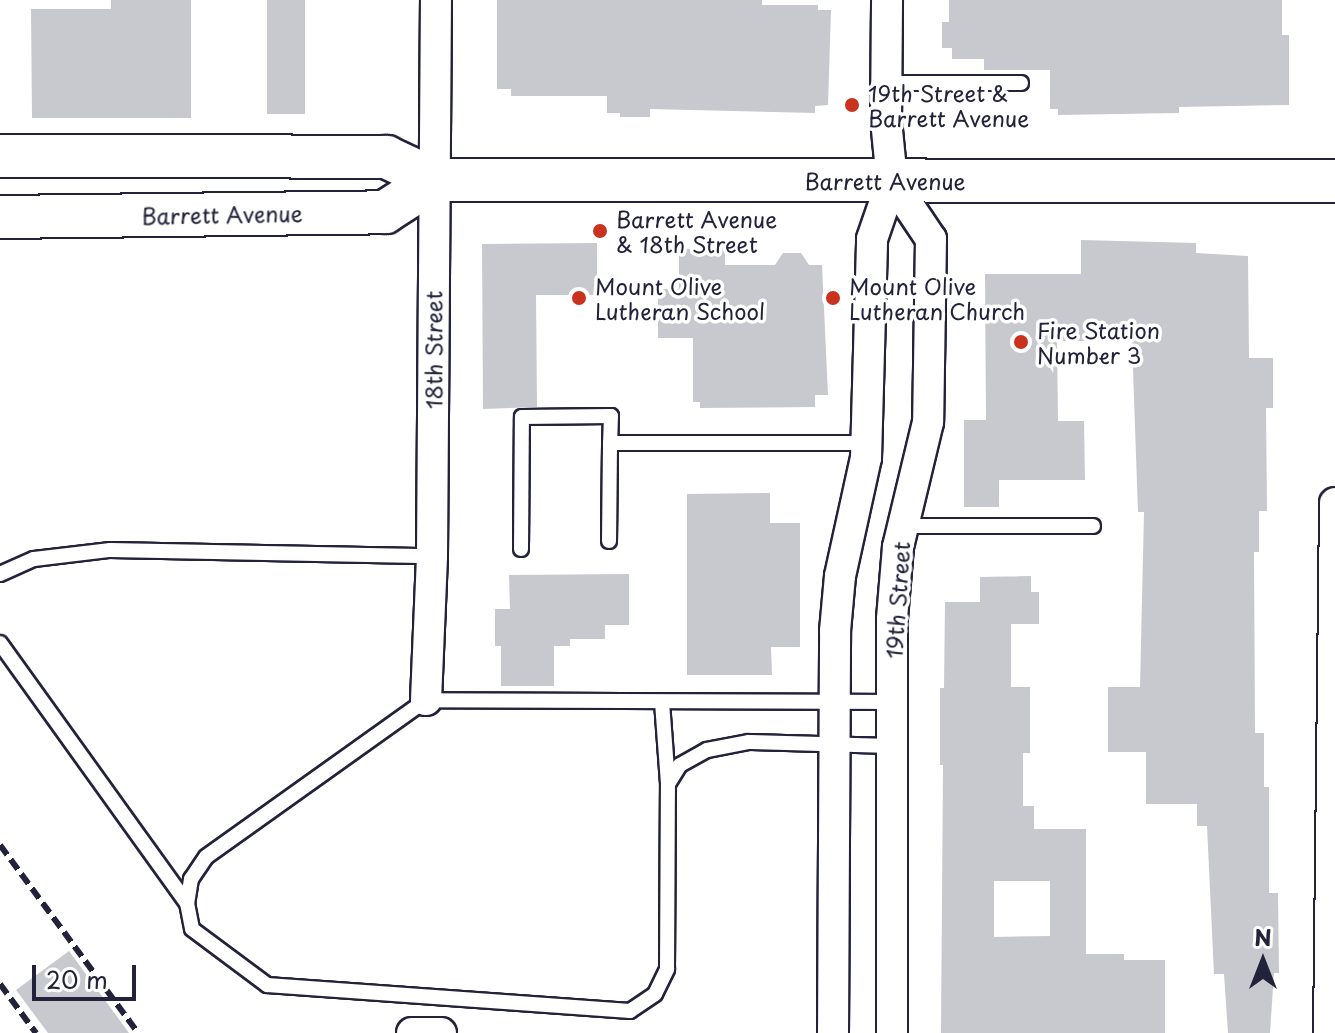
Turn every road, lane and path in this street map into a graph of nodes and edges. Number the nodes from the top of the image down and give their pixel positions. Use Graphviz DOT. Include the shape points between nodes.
graph roads {
  1 [pos="436,0"];
  2 [pos="887,0"];
  3 [pos="887,83"];
  4 [pos="1021,83"];
  5 [pos="0,156"];
  6 [pos="435,180"];
  7 [pos="892,181"];
  8 [pos="1335,181"];
  9 [pos="0,217"];
  10 [pos="610,443"];
  11 [pos="867,443"];
  12 [pos="1335,503"];
  13 [pos="903,526"];
  14 [pos="1093,526"];
  15 [pos="609,541"];
  16 [pos="521,549"];
  17 [pos="432,556"];
  18 [pos="0,574"];
  19 [pos="0,643"];
  20 [pos="426,700"];
  21 [pos="662,702"];
  22 [pos="892,702"];
  23 [pos="835,703"];
  24 [pos="834,745"];
  25 [pos="892,746"];
  26 [pos="668,784"];
  27 [pos="187,903"];
  28 [pos="412,1033"];
  29 [pos="441,1033"];
  30 [pos="833,1033"];
  31 [pos="892,1033"];
  32 [pos="1329,1033"];
  1 -- 6 [label="street, 18th Street"];
  2 -- 3 [label="street, 19th Street"];
  3 -- 4 [label="lane"];
  3 -- 7 [label="street, 19th Street"];
  5 -- 6 [label="main road, Barrett Avenue" via="386,157"];
  6 -- 7 [label="main road, Barrett Avenue"];
  6 -- 9 [label="main road, Barrett Avenue" via="385,212"];
  6 -- 17 [label="street, 18th Street"];
  7 -- 8 [label="main road, Barrett Avenue"];
  7 -- 11 [label="street, 19th Street" via="872,239"];
  7 -- 13 [label="street, 19th Street" via="931,239 928,422"];
  10 -- 11 [label="lane"];
  10 -- 15 [label="lane"];
  10 -- 16 [label="lane" via="611,416 522,417"];
  11 -- 23 [label="street, 19th Street" via="840,576"];
  12 -- 32 [label="street"];
  13 -- 14 [label="lane"];
  13 -- 22 [label="street, 19th Street" via="892,619"];
  17 -- 18 [label="lane" via="110,550 34,559"];
  17 -- 20 [label="street, 18th Street"];
  19 -- 27 [label="lane"];
  20 -- 21 [label="lane"];
  20 -- 27 [label="lane" via="206,857 191,879"];
  21 -- 23 [label="lane"];
  21 -- 26 [label="lane"];
  22 -- 23 [label="lane"];
  22 -- 25 [label="street, 19th Street"];
  23 -- 24 [label="street, 19th Street"];
  24 -- 25 [label="lane"];
  24 -- 26 [label="lane" via="749,742 707,750 680,765"];
  24 -- 30 [label="street, 19th Street"];
  25 -- 31 [label="street, 19th Street"];
  26 -- 27 [label="lane" via="667,969 655,994 630,1011 267,985 192,929"];
  28 -- 29 [label="street"];
}
